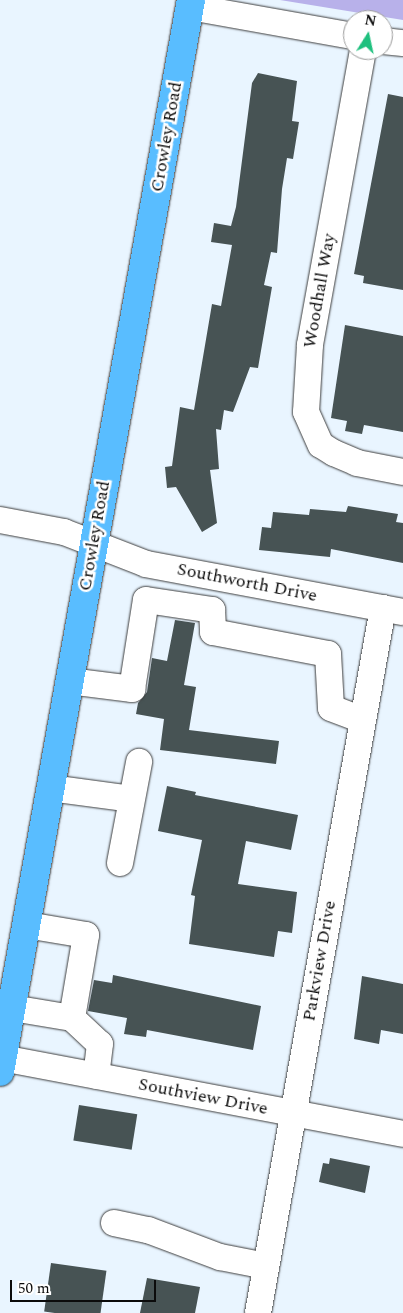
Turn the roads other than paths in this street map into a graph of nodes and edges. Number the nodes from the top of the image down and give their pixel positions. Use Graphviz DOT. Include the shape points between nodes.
graph roads {
  1 [pos="191,4"];
  2 [pos="343,34"];
  3 [pos="361,60"];
  4 [pos="403,472"];
  5 [pos="0,520"];
  6 [pos="94,541"];
  7 [pos="393,610"];
  8 [pos="69,681"];
  9 [pos="363,720"];
  10 [pos="138,762"];
  11 [pos="50,788"];
  12 [pos="131,799"];
  13 [pos="120,863"];
  14 [pos="26,925"];
  15 [pos="6,1007"];
  16 [pos="72,1018"];
  17 [pos="1,1065"];
  18 [pos="96,1076"];
  19 [pos="293,1114"];
  20 [pos="403,1134"];
  21 [pos="114,1223"];
  22 [pos="266,1266"];
  23 [pos="258,1313"];
  1 -- 2 [label="street"];
  1 -- 6 [label="main road, Crowley Road"];
  3 -- 4 [label="street, Woodhall Way" via="310,346 306,412 321,445 334,454 357,463"];
  5 -- 6 [label="street, Southworth Drive"];
  6 -- 7 [label="street, Southworth Drive" via="146,564"];
  6 -- 8 [label="main road, Crowley Road"];
  7 -- 9 [label="street, Parkview Drive"];
  8 -- 9 [label="street" via="132,689 146,600 212,610 213,632 328,654 331,708"];
  8 -- 11 [label="main road, Crowley Road"];
  9 -- 19 [label="street, Parkview Drive"];
  10 -- 12 [label="street"];
  11 -- 12 [label="street"];
  11 -- 14 [label="main road, Crowley Road"];
  12 -- 13 [label="street"];
  14 -- 15 [label="main road, Crowley Road"];
  14 -- 16 [label="street" via="86,935"];
  15 -- 16 [label="street"];
  15 -- 17 [label="main road, Crowley Road"];
  16 -- 18 [label="street" via="100,1044"];
  17 -- 18 [label="street, Southview Drive"];
  18 -- 19 [label="street, Southview Drive"];
  19 -- 20 [label="street, Southview Drive"];
  19 -- 22 [label="street, Parkview Drive"];
  21 -- 22 [label="street" via="148,1230 220,1257"];
  22 -- 23 [label="street, Parkview Drive"];
}
